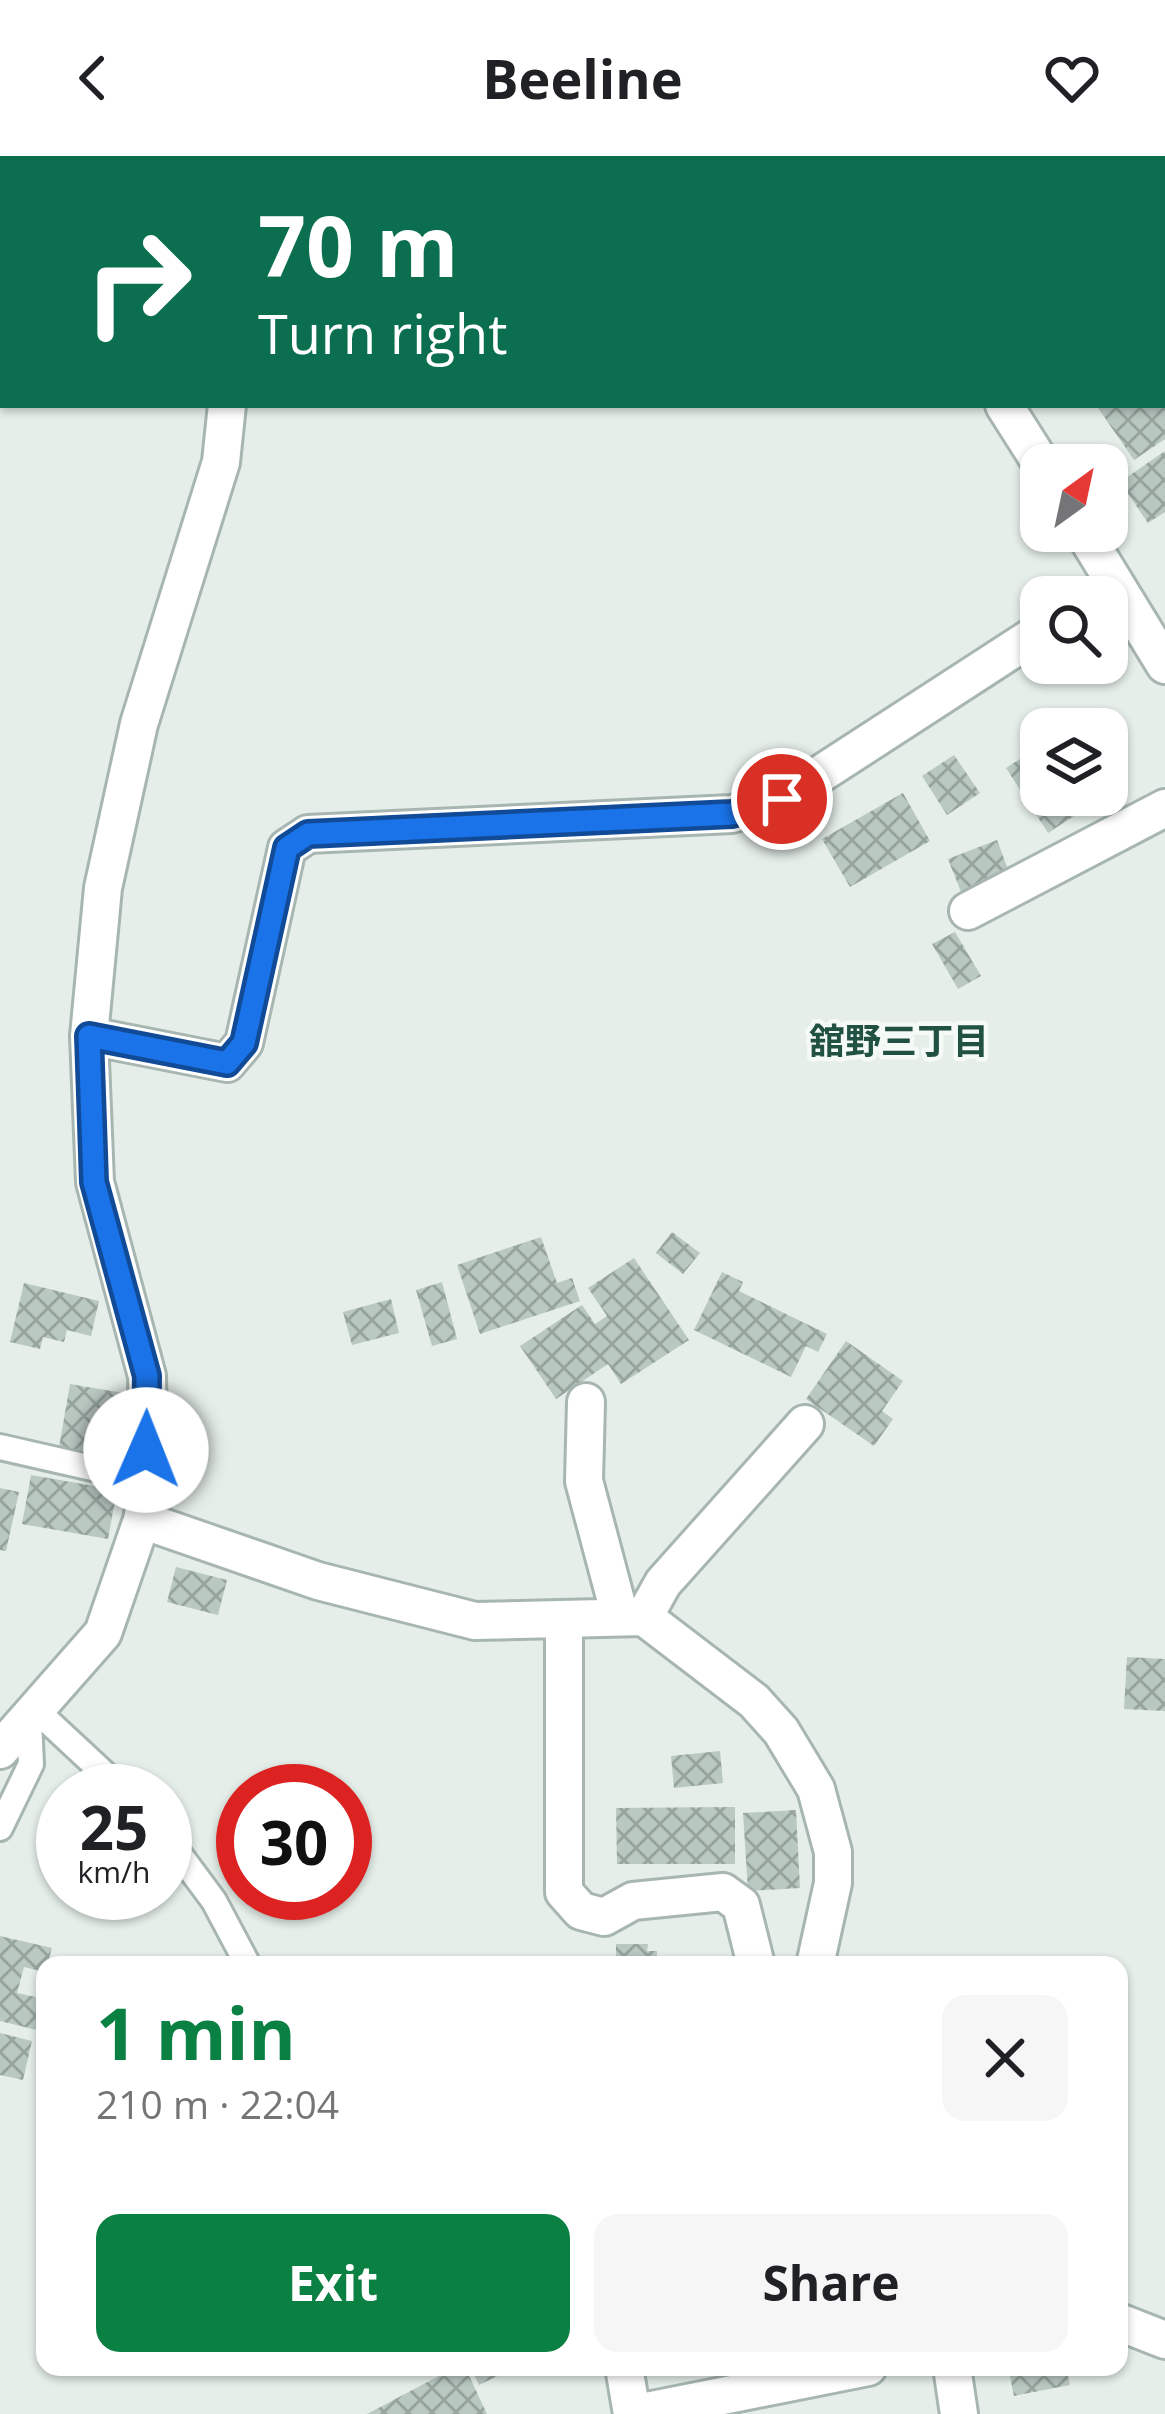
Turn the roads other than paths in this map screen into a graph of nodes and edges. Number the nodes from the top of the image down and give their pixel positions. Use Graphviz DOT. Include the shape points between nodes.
graph roads {
  1 [pos="227,408"];
  2 [pos="1006,408"];
  3 [pos="1029,444"];
  4 [pos="1128,620"];
  5 [pos="1020,645"];
  6 [pos="1165,665"];
  7 [pos="1165,808"];
  8 [pos="968,910"];
  9 [pos="89,1036"];
  10 [pos="586,1402"];
  11 [pos="805,1424"];
  12 [pos="0,1447"];
  13 [pos="149,1481"];
  14 [pos="142,1520"];
  15 [pos="632,1616"];
  16 [pos="564,1618"];
  17 [pos="33,1716"];
  18 [pos="0,1750"];
  19 [pos="91,1764"];
  20 [pos="0,1828"];
  21 [pos="192,1871"];
  22 [pos="243,1956"];
  23 [pos="754,1956"];
  24 [pos="817,1956"];
  25 [pos="1128,2326"];
  26 [pos="1165,2340"];
  27 [pos="626,2376"];
  28 [pos="823,2376"];
  29 [pos="953,2376"];
  30 [pos="632,2414"];
  31 [pos="959,2414"];
  1 -- 9 [label="street" via="221,462 130,765 103,888"];
  2 -- 3 [label="street"];
  4 -- 6 [label="street"];
  5 -- 9 [label="street" via="782,799 732,814 308,834 287,848 244,1043 227,1063"];
  7 -- 8 [label="street"];
  9 -- 13 [label="street" via="94,1182 147,1376"];
  10 -- 15 [label="street" via="584,1481"];
  11 -- 15 [label="street"];
  12 -- 13 [label="lane"];
  13 -- 14 [label="street"];
  14 -- 16 [label="street" via="406,1606 475,1621"];
  14 -- 17 [label="street" via="103,1633"];
  15 -- 16 [label="street"];
  15 -- 24 [label="street" via="754,1701 817,1789 833,1883"];
  16 -- 23 [label="street" via="563,1892 581,1911 604,1918 633,1901 723,1892 741,1905"];
  17 -- 18 [label="street"];
  17 -- 19 [label="lane"];
  17 -- 20 [label="lane" via="32,1765"];
  21 -- 22 [label="lane"];
  25 -- 26 [label="street"];
  27 -- 30 [label="street"];
  28 -- 30 [label="street"];
  29 -- 31 [label="street"];
}
